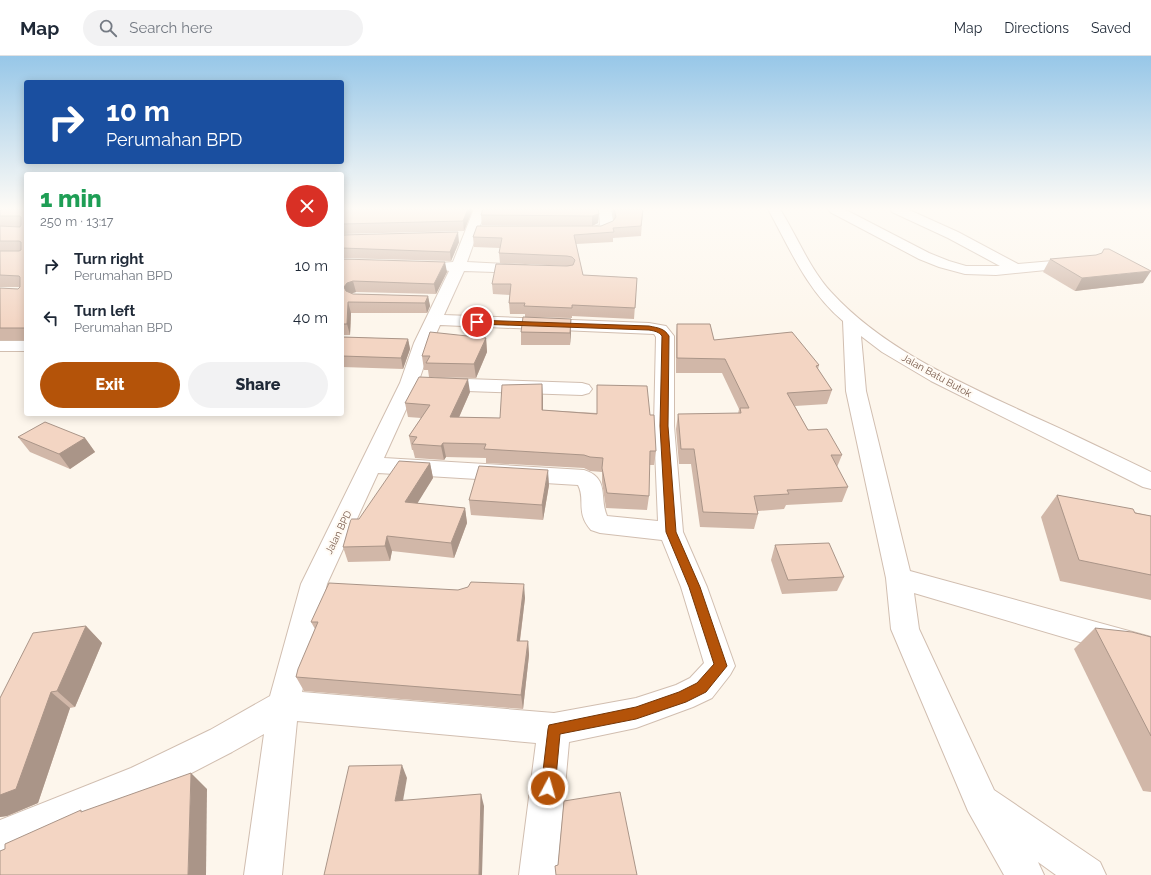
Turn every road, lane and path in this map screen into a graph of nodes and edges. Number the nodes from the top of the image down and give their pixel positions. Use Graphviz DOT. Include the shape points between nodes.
graph roads {
  1 [pos="460,247"];
  2 [pos="795,247"];
  3 [pos="907,247"];
  4 [pos="976,247"];
  5 [pos="1088,262"];
  6 [pos="446,266"];
  7 [pos="1016,269"];
  8 [pos="536,270"];
  9 [pos="433,307"];
  10 [pos="851,321"];
  11 [pos="0,346"];
  12 [pos="24,346"];
  13 [pos="409,383"];
  14 [pos="582,390"];
  15 [pos="371,465"];
  16 [pos="1151,481"];
  17 [pos="671,532"];
  18 [pos="899,578"];
  19 [pos="1151,650"];
  20 [pos="283,705"];
  21 [pos="554,729"];
  22 [pos="980,799"];
  23 [pos="0,838"];
  24 [pos="263,875"];
  25 [pos="538,875"];
  26 [pos="1025,875"];
  27 [pos="1087,875"];
  1 -- 6 [label="street, Jalan BPD"];
  2 -- 10 [label="street, Jalan Batu Butok" via="824,294"];
  3 -- 7 [label="street" via="951,267 977,271"];
  4 -- 7 [label="street"];
  5 -- 7 [label="street"];
  6 -- 8 [label="street"];
  6 -- 9 [label="street, Jalan BPD"];
  9 -- 13 [label="street, Jalan BPD" via="415,343"];
  9 -- 17 [label="street" via="660,330 665,336 664,426"];
  10 -- 16 [label="street, Jalan Batu Butok" via="889,349 964,391"];
  10 -- 18 [label="street" via="856,391"];
  11 -- 12 [label="street"];
  13 -- 14 [label="street"];
  13 -- 15 [label="street, Jalan BPD"];
  15 -- 17 [label="street" via="584,478 590,483 595,518 600,524"];
  15 -- 20 [label="street, Jalan BPD" via="325,584"];
  17 -- 21 [label="street" via="694,587 720,666 701,688 682,697 636,713"];
  18 -- 19 [label="street"];
  18 -- 22 [label="street" via="906,629"];
  20 -- 21 [label="street"];
  20 -- 23 [label="street" via="221,741 141,781"];
  20 -- 24 [label="street, Jalan BPD"];
  21 -- 25 [label="street"];
  22 -- 26 [label="street"];
  22 -- 27 [label="street"];
}
